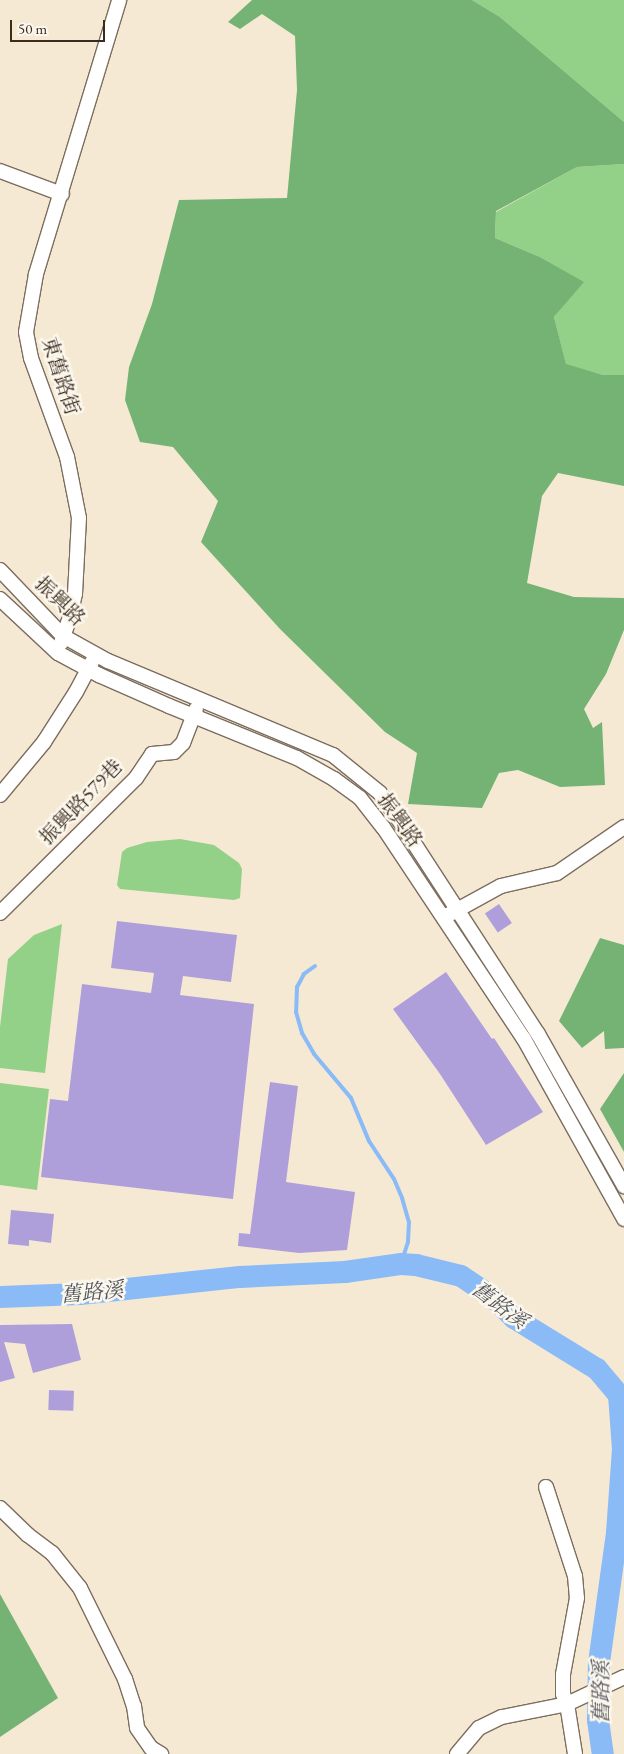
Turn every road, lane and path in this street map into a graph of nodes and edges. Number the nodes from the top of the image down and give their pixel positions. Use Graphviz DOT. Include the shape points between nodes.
graph roads {
  1 [pos="119,0"];
  2 [pos="0,171"];
  3 [pos="62,194"];
  4 [pos="0,570"];
  5 [pos="0,599"];
  6 [pos="63,636"];
  7 [pos="58,653"];
  8 [pos="96,654"];
  9 [pos="89,669"];
  10 [pos="201,699"];
  11 [pos="194,716"];
  12 [pos="0,795"];
  13 [pos="624,827"];
  14 [pos="456,911"];
  15 [pos="0,913"];
  16 [pos="443,918"];
  17 [pos="624,1186"];
  18 [pos="624,1219"];
  19 [pos="546,1487"];
  20 [pos="0,1508"];
  21 [pos="624,1677"];
  22 [pos="567,1704"];
  23 [pos="161,1754"];
  24 [pos="457,1754"];
  25 [pos="575,1754"];
  1 -- 3 [label="street, 東舊路街"];
  2 -- 3 [label="street"];
  3 -- 6 [label="street, 東舊路街" via="36,274 26,332 31,358 67,457 79,518 75,594"];
  4 -- 6 [label="street, 振興路"];
  5 -- 7 [label="street, 振興路"];
  6 -- 7 [label="street, 東舊路街"];
  6 -- 8 [label="street, 振興路"];
  7 -- 9 [label="street, 振興路"];
  8 -- 9 [label="street"];
  8 -- 10 [label="street, 振興路"];
  9 -- 11 [label="street, 振興路"];
  9 -- 12 [label="street" via="44,742"];
  10 -- 11 [label="street, 振興路579巷"];
  10 -- 14 [label="street, 振興路" via="333,755 360,776 380,793"];
  11 -- 15 [label="street, 振興路579巷" via="183,743 174,752 152,754 136,778"];
  11 -- 16 [label="street, 振興路" via="297,758 360,798"];
  13 -- 14 [label="street" via="557,873 500,886"];
  14 -- 16 [label="street"];
  14 -- 17 [label="street, 振興路" via="538,1034"];
  16 -- 18 [label="street, 振興路" via="541,1067"];
  19 -- 22 [label="street" via="575,1576 576,1598 563,1674 563,1694"];
  20 -- 23 [label="street" via="52,1553 80,1588 125,1679 137,1728 151,1748"];
  21 -- 22 [label="street"];
  22 -- 24 [label="street" via="502,1717 479,1728"];
  22 -- 25 [label="street"];
}
